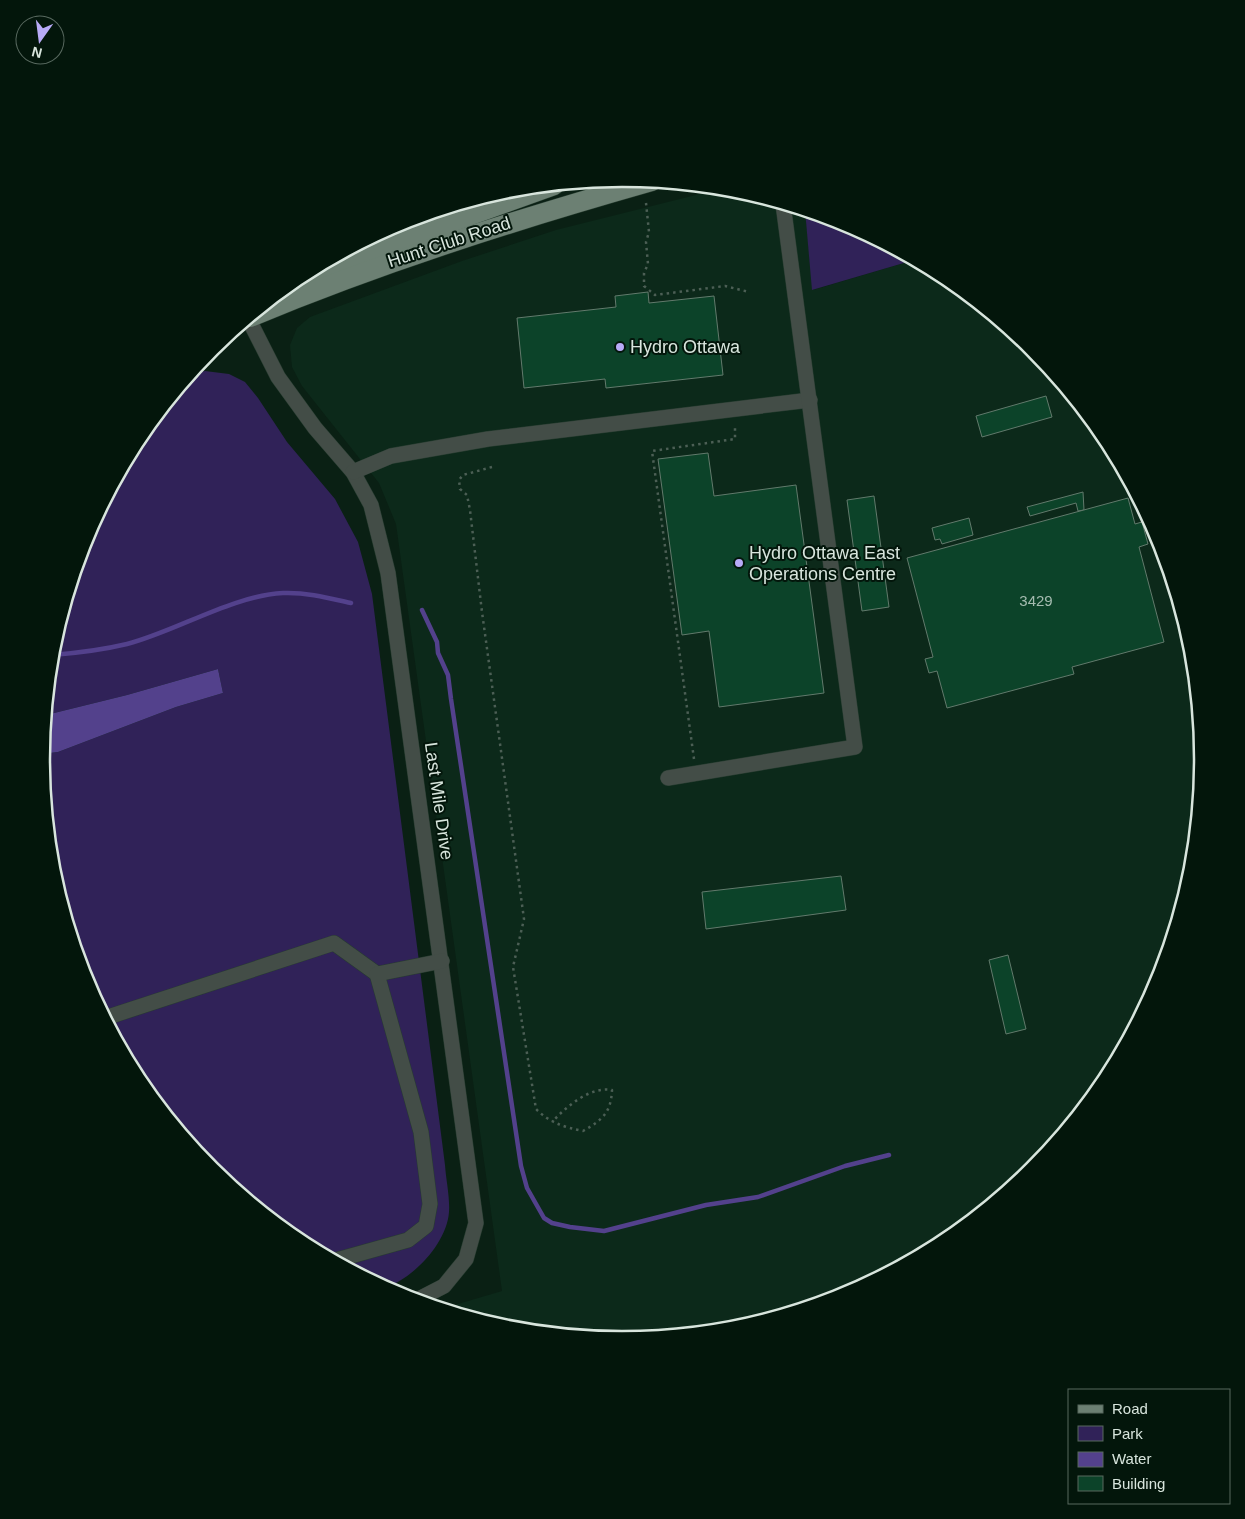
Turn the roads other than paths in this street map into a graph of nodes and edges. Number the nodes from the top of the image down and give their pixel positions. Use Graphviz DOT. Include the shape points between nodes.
graph roads {
  1 [pos="630,187"];
  2 [pos="523,196"];
  3 [pos="784,211"];
  4 [pos="339,262"];
  5 [pos="269,309"];
  6 [pos="252,323"];
  7 [pos="810,400"];
  8 [pos="353,472"];
  9 [pos="668,778"];
  10 [pos="442,961"];
  11 [pos="377,974"];
  12 [pos="111,1016"];
  13 [pos="342,1258"];
  14 [pos="424,1296"];
  1 -- 5 [label="main road, Hunt Club Road" via="407,255"];
  2 -- 4 [label="main road"];
  3 -- 7 [label="street"];
  6 -- 8 [label="street, Last Mile Drive" via="278,377 296,404"];
  7 -- 8 [label="street" via="488,439 391,456"];
  7 -- 9 [label="street" via="855,747"];
  8 -- 10 [label="street, Last Mile Drive" via="371,505 388,573"];
  10 -- 11 [label="street"];
  10 -- 14 [label="street, Last Mile Drive" via="476,1223 466,1259 444,1286"];
  11 -- 12 [label="street" via="334,943"];
  11 -- 13 [label="street" via="421,1132 430,1204 426,1226 408,1240"];
}
